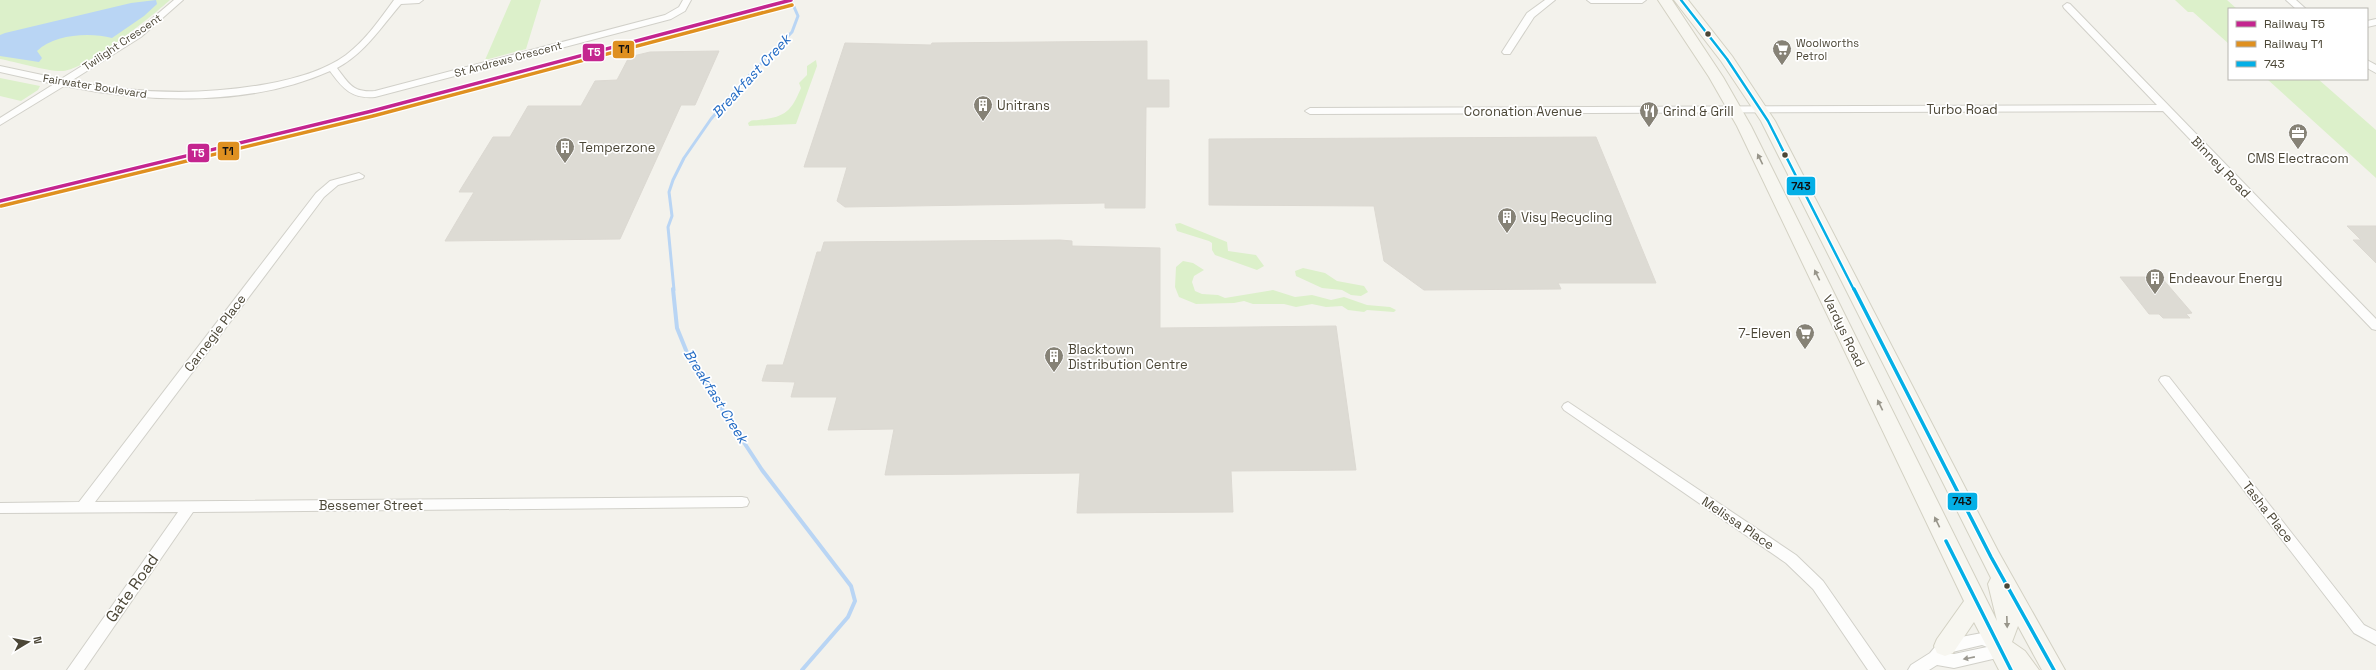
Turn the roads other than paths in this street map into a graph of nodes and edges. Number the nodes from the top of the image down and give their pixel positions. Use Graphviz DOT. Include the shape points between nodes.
graph roads {
  1 [pos="179,0"];
  2 [pos="420,0"];
  3 [pos="687,0"];
  4 [pos="1551,0"];
  5 [pos="1592,0"];
  6 [pos="1642,0"];
  7 [pos="1665,0"];
  8 [pos="1681,0"];
  9 [pos="2290,0"];
  10 [pos="398,1"];
  11 [pos="2067,6"];
  12 [pos="2301,8"];
  13 [pos="1507,52"];
  14 [pos="2368,64"];
  15 [pos="332,67"];
  16 [pos="0,69"];
  17 [pos="2376,70"];
  18 [pos="64,82"];
  19 [pos="2164,108"];
  20 [pos="1736,110"];
  21 [pos="1761,110"];
  22 [pos="1310,111"];
  23 [pos="0,122"];
  24 [pos="359,176"];
  25 [pos="2376,326"];
  26 [pos="2165,380"];
  27 [pos="1568,408"];
  28 [pos="742,502"];
  29 [pos="190,506"];
  30 [pos="83,507"];
  31 [pos="0,508"];
  32 [pos="1991,557"];
  33 [pos="1975,601"];
  34 [pos="2376,639"];
  35 [pos="1998,644"];
  36 [pos="1940,652"];
  37 [pos="75,670"];
  38 [pos="1877,670"];
  39 [pos="1916,670"];
  40 [pos="2011,670"];
  41 [pos="2028,670"];
  42 [pos="2054,670"];
  1 -- 18 [label="street, Twilight Crescent" via="148,28"];
  2 -- 10 [label="street"];
  3 -- 15 [label="street, St Andrews Crescent" via="682,9 668,17 375,94 358,95 351,92"];
  4 -- 13 [label="street" via="1530,15"];
  5 -- 6 [label="street"];
  7 -- 20 [label="main road, Vardys Road"];
  8 -- 21 [label="main road" via="1727,59"];
  9 -- 12 [label="street"];
  10 -- 15 [label="street, Fairwater Boulevard" via="357,50"];
  11 -- 19 [label="street, Binney Road"];
  14 -- 17 [label="street"];
  15 -- 18 [label="street, Fairwater Boulevard" via="276,85 188,96 131,94"];
  16 -- 18 [label="street, Fairwater Boulevard"];
  18 -- 23 [label="street, Twilight Crescent"];
  19 -- 21 [label="street, Turbo Road"];
  19 -- 25 [label="street, Binney Road"];
  20 -- 21 [label="street, Turbo Road"];
  20 -- 22 [label="street, Coronation Avenue"];
  33 -- 20 [label="main road, Vardys Road, one-way"];
  21 -- 32 [label="main road"];
  24 -- 30 [label="street, Carnegie Place" via="334,183 320,195"];
  26 -- 34 [label="street, Tasha Place" via="2359,629"];
  27 -- 38 [label="street, Melissa Place" via="1791,559 1818,585"];
  28 -- 29 [label="street, Bessemer Street"];
  29 -- 30 [label="street, Bessemer Street"];
  29 -- 37 [label="street, Gate Road"];
  30 -- 31 [label="street, Bessemer Street"];
  32 -- 35 [label="main road, one-way" via="2008,620 2007,633"];
  32 -- 42 [label="main road"];
  33 -- 35 [label="main road, Vardys Road"];
  33 -- 36 [label="main road" via="1968,616 1953,631"];
  35 -- 36 [label="street" via="1992,653 1954,660"];
  35 -- 40 [label="main road, Vardys Road"];
  35 -- 41 [label="main road"];
  36 -- 39 [label="street"];
}
